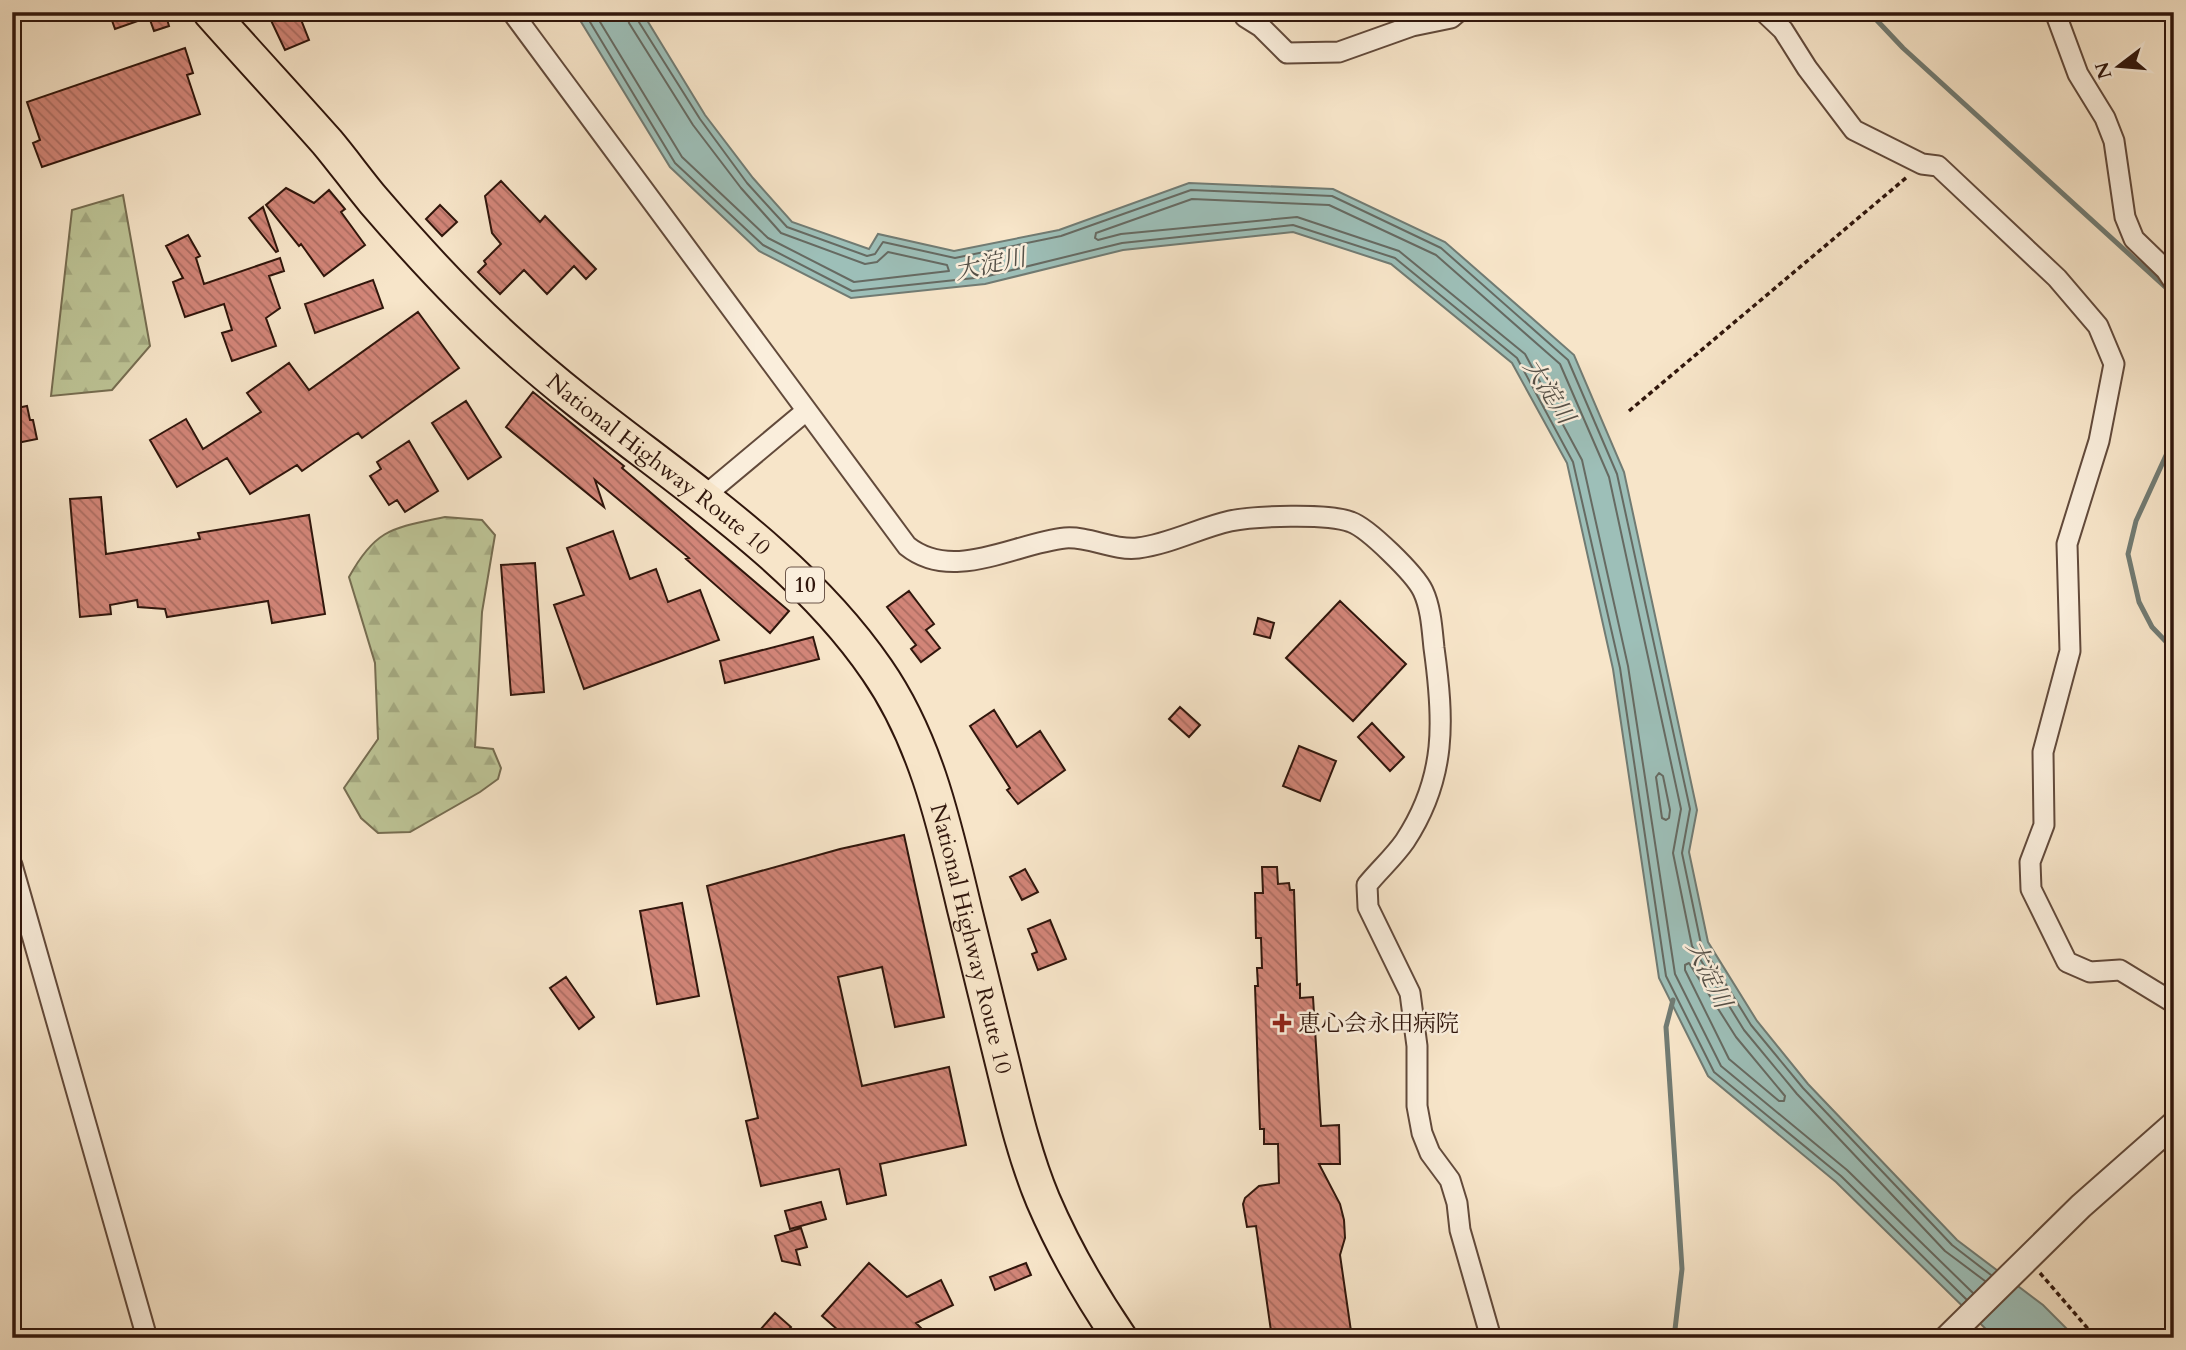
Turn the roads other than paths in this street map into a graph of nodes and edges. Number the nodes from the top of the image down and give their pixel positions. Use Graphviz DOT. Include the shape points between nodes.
graph roads {
  1 [pos="210,12"];
  2 [pos="512,12"];
  3 [pos="1243,12"];
  4 [pos="1458,12"];
  5 [pos="1764,12"];
  6 [pos="2055,12"];
  7 [pos="2174,282"];
  8 [pos="806,411"];
  9 [pos="702,498"];
  10 [pos="12,865"];
  11 [pos="2174,1003"];
  12 [pos="2174,1124"];
  13 [pos="147,1338"];
  14 [pos="1121,1338"];
  15 [pos="1491,1338"];
  16 [pos="1947,1338"];
  1 -- 9 [label="highway, National Highway Route 10 / 10" via="464,300 513,347"];
  2 -- 8 [label="street"];
  3 -- 4 [label="street" via="1287,52 1339,52"];
  5 -- 11 [label="street" via="1783,30 1854,130 1922,164 1938,166 2057,278 2098,326 2115,364 2099,441 2067,544 2070,650 2043,752 2044,825 2030,862 2031,889 2067,962 2090,972 2120,970"];
  6 -- 7 [label="street" via="2078,74 2114,141 2125,218 2134,239"];
  8 -- 9 [label="street"];
  8 -- 15 [label="street" via="907,546 933,559 986,558 1066,538 1137,548 1229,521 1327,517 1351,522 1367,532 1414,576 1430,620 1441,698 1440,749 1427,801 1404,842 1367,885 1368,908 1410,993 1422,1133 1450,1180"];
  9 -- 14 [label="highway, National Highway Route 10 / 10" via="792,571 834,615 878,671 912,732 948,840 1016,1120 1042,1197 1093,1299"];
  10 -- 13 [label="street"];
  12 -- 16 [label="street" via="2081,1206"];
}
